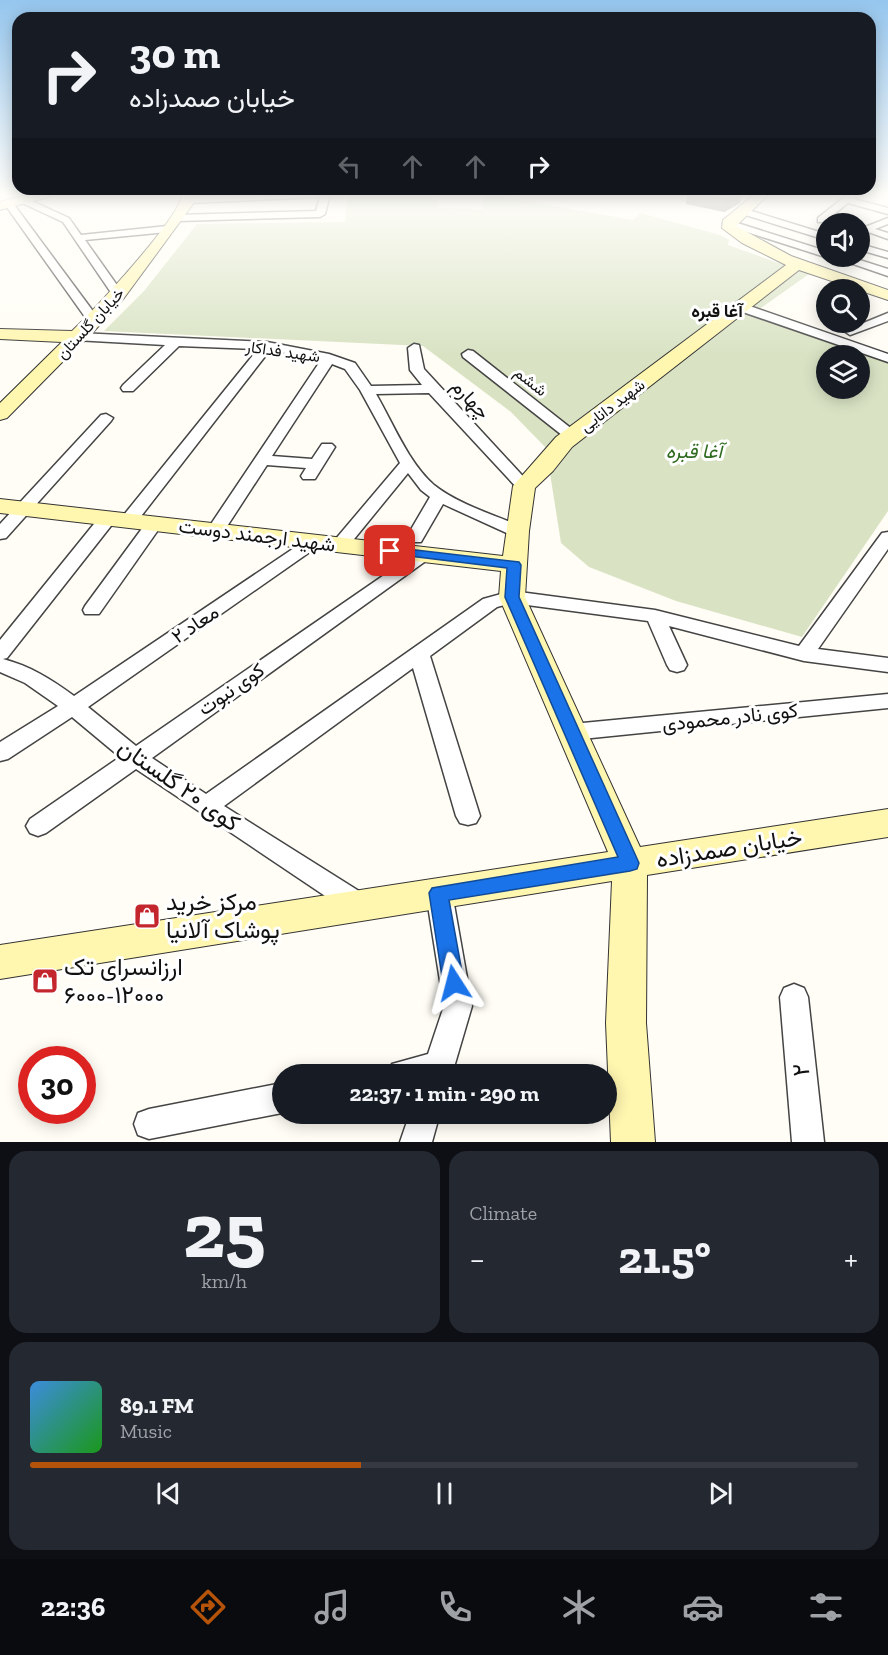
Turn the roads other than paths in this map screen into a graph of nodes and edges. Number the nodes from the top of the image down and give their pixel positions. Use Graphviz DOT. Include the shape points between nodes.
graph roads {
  1 [pos="37,247"];
  2 [pos="85,247"];
  3 [pos="154,247"];
  4 [pos="761,247"];
  5 [pos="870,250"];
  6 [pos="888,255"];
  7 [pos="797,264"];
  8 [pos="870,267"];
  9 [pos="888,273"];
  10 [pos="118,295"];
  11 [pos="888,295"];
  12 [pos="741,307"];
  13 [pos="888,317"];
  14 [pos="94,321"];
  15 [pos="870,323"];
  16 [pos="0,333"];
  17 [pos="79,336"];
  18 [pos="176,341"];
  19 [pos="267,346"];
  20 [pos="414,348"];
  21 [pos="468,354"];
  22 [pos="329,358"];
  23 [pos="888,358"];
  24 [pos="128,388"];
  25 [pos="433,389"];
  26 [pos="368,390"];
  27 [pos="0,414"];
  28 [pos="106,418"];
  29 [pos="572,436"];
  30 [pos="327,447"];
  31 [pos="263,460"];
  32 [pos="408,463"];
  33 [pos="524,486"];
  34 [pos="439,496"];
  35 [pos="11,507"];
  36 [pos="119,519"];
  37 [pos="155,524"];
  38 [pos="216,531"];
  39 [pos="517,531"];
  40 [pos="0,534"];
  41 [pos="888,537"];
  42 [pos="315,542"];
  43 [pos="340,545"];
  44 [pos="420,546"];
  45 [pos="514,565"];
  46 [pos="512,597"];
  47 [pos="92,610"];
  48 [pos="655,616"];
  49 [pos="0,653"];
  50 [pos="419,654"];
  51 [pos="804,654"];
  52 [pos="885,659"];
  53 [pos="0,665"];
  54 [pos="677,665"];
  55 [pos="888,701"];
  56 [pos="74,706"];
  57 [pos="572,732"];
  58 [pos="0,753"];
  59 [pos="135,757"];
  60 [pos="206,806"];
  61 [pos="468,816"];
  62 [pos="888,823"];
  63 [pos="38,826"];
  64 [pos="630,863"];
  65 [pos="439,893"];
  66 [pos="361,906"];
  67 [pos="0,962"];
  68 [pos="794,997"];
  69 [pos="440,1064"];
  70 [pos="272,1100"];
  71 [pos="149,1124"];
  72 [pos="422,1124"];
  73 [pos="416,1142"];
  74 [pos="633,1142"];
  75 [pos="808,1142"];
  1 -- 14 [label="street"];
  2 -- 10 [label="street"];
  3 -- 10 [label="street, خیابان گلستان"];
  4 -- 7 [label="street"];
  5 -- 6 [label="street"];
  7 -- 11 [label="street"];
  7 -- 12 [label="street, شهید دانایی"];
  8 -- 9 [label="street"];
  10 -- 14 [label="street, خیابان گلستان"];
  12 -- 23 [label="street"];
  12 -- 29 [label="street, شهید دانایی"];
  13 -- 15 [label="street"];
  14 -- 17 [label="street, خیابان گلستان"];
  16 -- 17 [label="street"];
  17 -- 18 [label="street, شهید فداکار"];
  17 -- 27 [label="street, خیابان گلستان"];
  18 -- 19 [label="street, شهید فداکار"];
  18 -- 24 [label="street"];
  19 -- 22 [label="street, شهید فداکار"];
  19 -- 36 [label="street"];
  20 -- 25 [label="street" via="417,369"];
  21 -- 29 [label="street, ششم"];
  22 -- 26 [label="street, شهید فداکار" via="350,366"];
  22 -- 31 [label="street"];
  25 -- 26 [label="street, چهارم"];
  25 -- 33 [label="street, چهارم"];
  26 -- 32 [label="street, شهید فداکار"];
  28 -- 35 [label="street"];
  29 -- 33 [label="street, شهید دانایی"];
  30 -- 31 [label="street" via="313,470"];
  31 -- 38 [label="street"];
  32 -- 34 [label="street, شهید فداکار"];
  32 -- 43 [label="street"];
  33 -- 39 [label="street"];
  34 -- 39 [label="street, شهید فداکار"];
  34 -- 44 [label="street"];
  35 -- 36 [label="street, شهید ارجمند دوست"];
  35 -- 40 [label="street"];
  36 -- 37 [label="street, شهید ارجمند دوست"];
  36 -- 49 [label="street"];
  37 -- 38 [label="street, شهید ارجمند دوست"];
  37 -- 47 [label="street"];
  38 -- 42 [label="street, شهید ارجمند دوست"];
  39 -- 45 [label="street"];
  41 -- 51 [label="street"];
  42 -- 43 [label="street, شهید ارجمند دوست"];
  42 -- 56 [label="street, معاد ۲"];
  43 -- 44 [label="street, شهید ارجمند دوست"];
  44 -- 45 [label="street, شهید ارجمند دوست"];
  44 -- 59 [label="street, کوی نبوت"];
  45 -- 46 [label="street"];
  46 -- 48 [label="street"];
  46 -- 50 [label="street" via="490,603"];
  46 -- 57 [label="street"];
  48 -- 51 [label="street"];
  48 -- 54 [label="street"];
  50 -- 60 [label="street"];
  50 -- 61 [label="street"];
  51 -- 52 [label="street"];
  53 -- 56 [label="street, کوی ۲۰ گلستان" via="13,666"];
  55 -- 57 [label="street, کوی نادر محمودی"];
  56 -- 58 [label="street, معاد ۲"];
  56 -- 59 [label="street, کوی ۲۰ گلستان"];
  57 -- 64 [label="street"];
  59 -- 60 [label="street, کوی ۲۰ گلستان"];
  59 -- 63 [label="street, کوی نبوت"];
  60 -- 66 [label="street, کوی ۲۰ گلستان"];
  62 -- 64 [label="street, خیابان صمدزاده"];
  64 -- 65 [label="street, خیابان صمدزاده"];
  64 -- 74 [label="street" via="626,1023"];
  65 -- 66 [label="street, خیابان صمدزاده"];
  65 -- 69 [label="street" via="458,1006"];
  66 -- 67 [label="street, خیابان صمدزاده"];
  68 -- 75 [label="street, ۲"];
  70 -- 71 [label="street"];
  72 -- 73 [label="street"];
}
